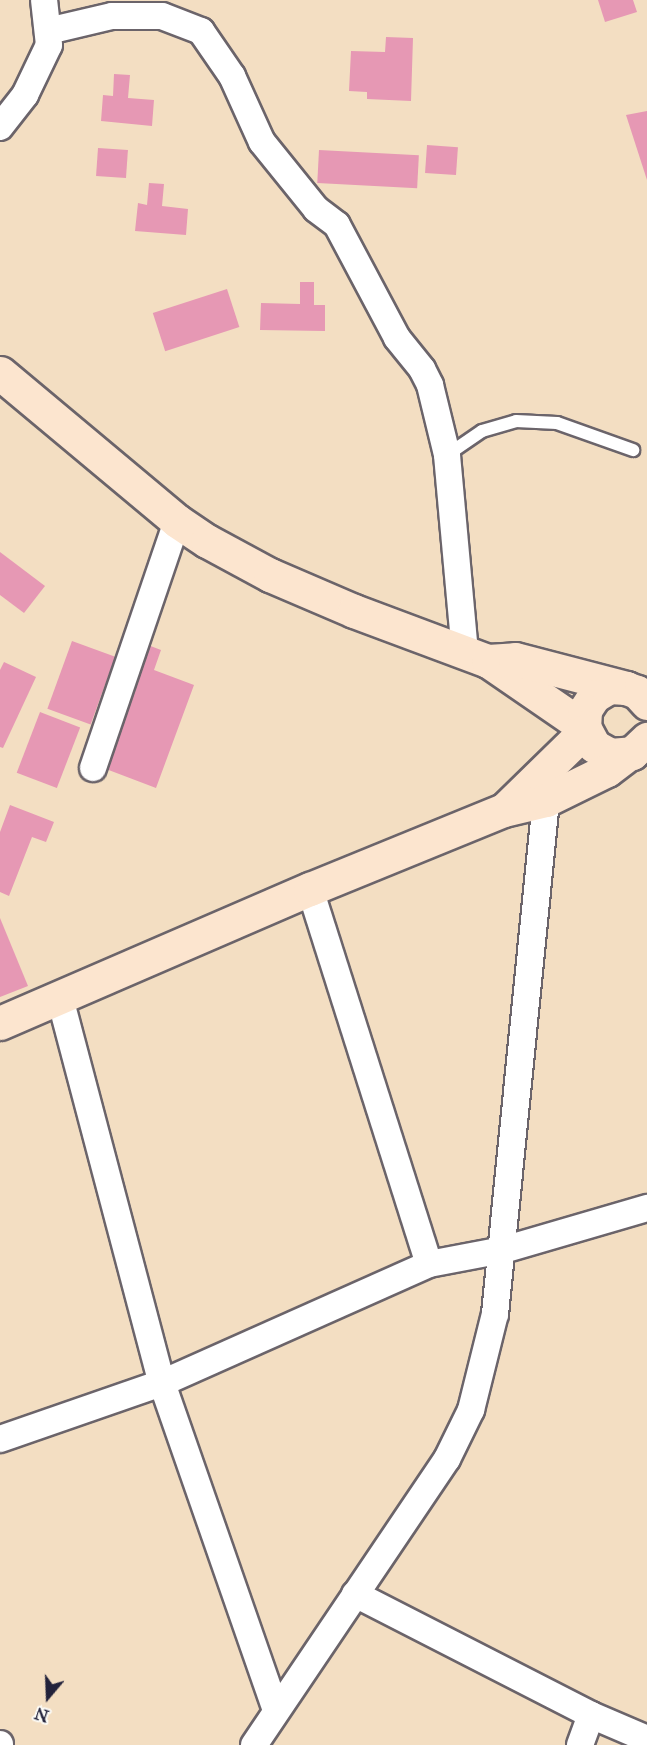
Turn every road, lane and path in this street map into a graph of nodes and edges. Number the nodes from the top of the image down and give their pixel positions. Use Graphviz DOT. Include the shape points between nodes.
graph roads {
  1 [pos="44,0"];
  2 [pos="48,31"];
  3 [pos="0,127"];
  4 [pos="0,373"];
  5 [pos="633,450"];
  6 [pos="447,455"];
  7 [pos="177,520"];
  8 [pos="476,656"];
  9 [pos="639,693"];
  10 [pos="584,729"];
  11 [pos="639,748"];
  12 [pos="93,768"];
  13 [pos="546,800"];
  14 [pos="504,810"];
  15 [pos="310,889"];
  16 [pos="60,998"];
  17 [pos="0,1023"];
  18 [pos="647,1208"];
  19 [pos="503,1250"];
  20 [pos="429,1264"];
  21 [pos="162,1383"];
  22 [pos="0,1439"];
  23 [pos="355,1594"];
  24 [pos="276,1710"];
  25 [pos="591,1715"];
  26 [pos="647,1739"];
  27 [pos="254,1745"];
  28 [pos="580,1745"];
  1 -- 2 [label="street"];
  2 -- 3 [label="street" via="49,45 25,95"];
  2 -- 6 [label="street" via="112,16 162,16 201,31 232,76 262,142 316,209 337,225 397,338 422,369 430,385"];
  4 -- 7 [label="main road"];
  5 -- 6 [label="lane" via="557,423 516,421 482,431"];
  6 -- 8 [label="street"];
  7 -- 8 [label="main road" via="207,542 270,575"];
  7 -- 12 [label="street"];
  8 -- 9 [label="main road" via="515,659"];
  8 -- 10 [label="main road"];
  9 -- 10 [label="main road" via="609,687 594,696 585,710"];
  10 -- 11 [label="main road" via="594,746 610,755"];
  10 -- 14 [label="main road"];
  11 -- 13 [label="main road" via="607,770"];
  13 -- 14 [label="main road"];
  13 -- 19 [label="street"];
  14 -- 15 [label="main road"];
  15 -- 16 [label="main road"];
  15 -- 20 [label="street"];
  16 -- 17 [label="main road"];
  16 -- 21 [label="street"];
  18 -- 19 [label="street"];
  19 -- 20 [label="street"];
  19 -- 23 [label="street" via="495,1314 471,1410 447,1459"];
  20 -- 21 [label="street"];
  21 -- 22 [label="street"];
  21 -- 24 [label="street"];
  23 -- 24 [label="street"];
  23 -- 25 [label="street"];
  24 -- 27 [label="street"];
  25 -- 26 [label="street"];
  25 -- 28 [label="street"];
}
